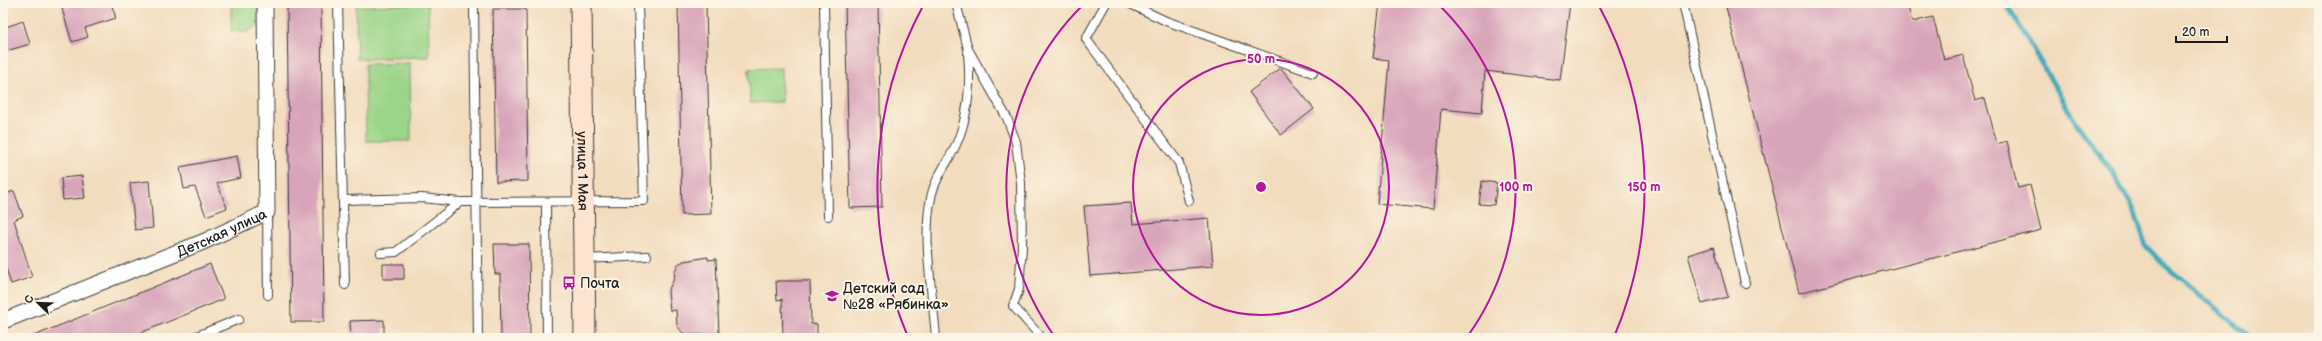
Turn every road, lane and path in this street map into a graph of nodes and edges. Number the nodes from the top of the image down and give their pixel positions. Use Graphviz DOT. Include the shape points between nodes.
graph roads {
  1 [pos="264,3"];
  2 [pos="338,3"];
  3 [pos="474,3"];
  4 [pos="581,3"];
  5 [pos="638,3"];
  6 [pos="824,3"];
  7 [pos="956,3"];
  8 [pos="1106,3"];
  9 [pos="1129,3"];
  10 [pos="1683,3"];
  11 [pos="968,49"];
  12 [pos="1313,73"];
  13 [pos="343,200"];
  14 [pos="1189,201"];
  15 [pos="460,202"];
  16 [pos="477,202"];
  17 [pos="546,202"];
  18 [pos="583,202"];
  19 [pos="267,212"];
  20 [pos="828,216"];
  21 [pos="380,253"];
  22 [pos="647,256"];
  23 [pos="584,259"];
  24 [pos="1746,283"];
  25 [pos="345,286"];
  26 [pos="268,295"];
  27 [pos="239,319"];
  28 [pos="3,321"];
  29 [pos="192,338"];
  30 [pos="478,338"];
  31 [pos="547,338"];
  32 [pos="585,338"];
  33 [pos="936,338"];
  34 [pos="1042,338"];
  1 -- 19 [label="street, Детская улица"];
  2 -- 13 [label="lane"];
  3 -- 16 [label="lane"];
  4 -- 18 [label="street, улица 1 Мая"];
  5 -- 18 [label="lane" via="644,201"];
  6 -- 20 [label="lane"];
  7 -- 11 [label="lane"];
  8 -- 14 [label="lane" via="1086,39 1179,163"];
  9 -- 12 [label="lane" via="1166,21"];
  10 -- 24 [label="lane"];
  11 -- 33 [label="lane" via="970,68 965,115 956,145 936,182 928,214"];
  11 -- 34 [label="lane" via="1007,118 1016,142 1021,183 1022,247 1019,289 1013,306"];
  13 -- 15 [label="lane" via="422,198"];
  13 -- 25 [label="lane"];
  15 -- 16 [label="lane"];
  15 -- 21 [label="lane" via="396,252"];
  16 -- 17 [label="lane"];
  16 -- 30 [label="lane"];
  17 -- 18 [label="lane"];
  17 -- 31 [label="lane"];
  18 -- 23 [label="street, улица 1 Мая"];
  19 -- 26 [label="lane"];
  19 -- 28 [label="street, Детская улица" via="204,242"];
  22 -- 23 [label="lane"];
  23 -- 32 [label="street, улица 1 Мая"];
  27 -- 29 [label="lane"];
}
